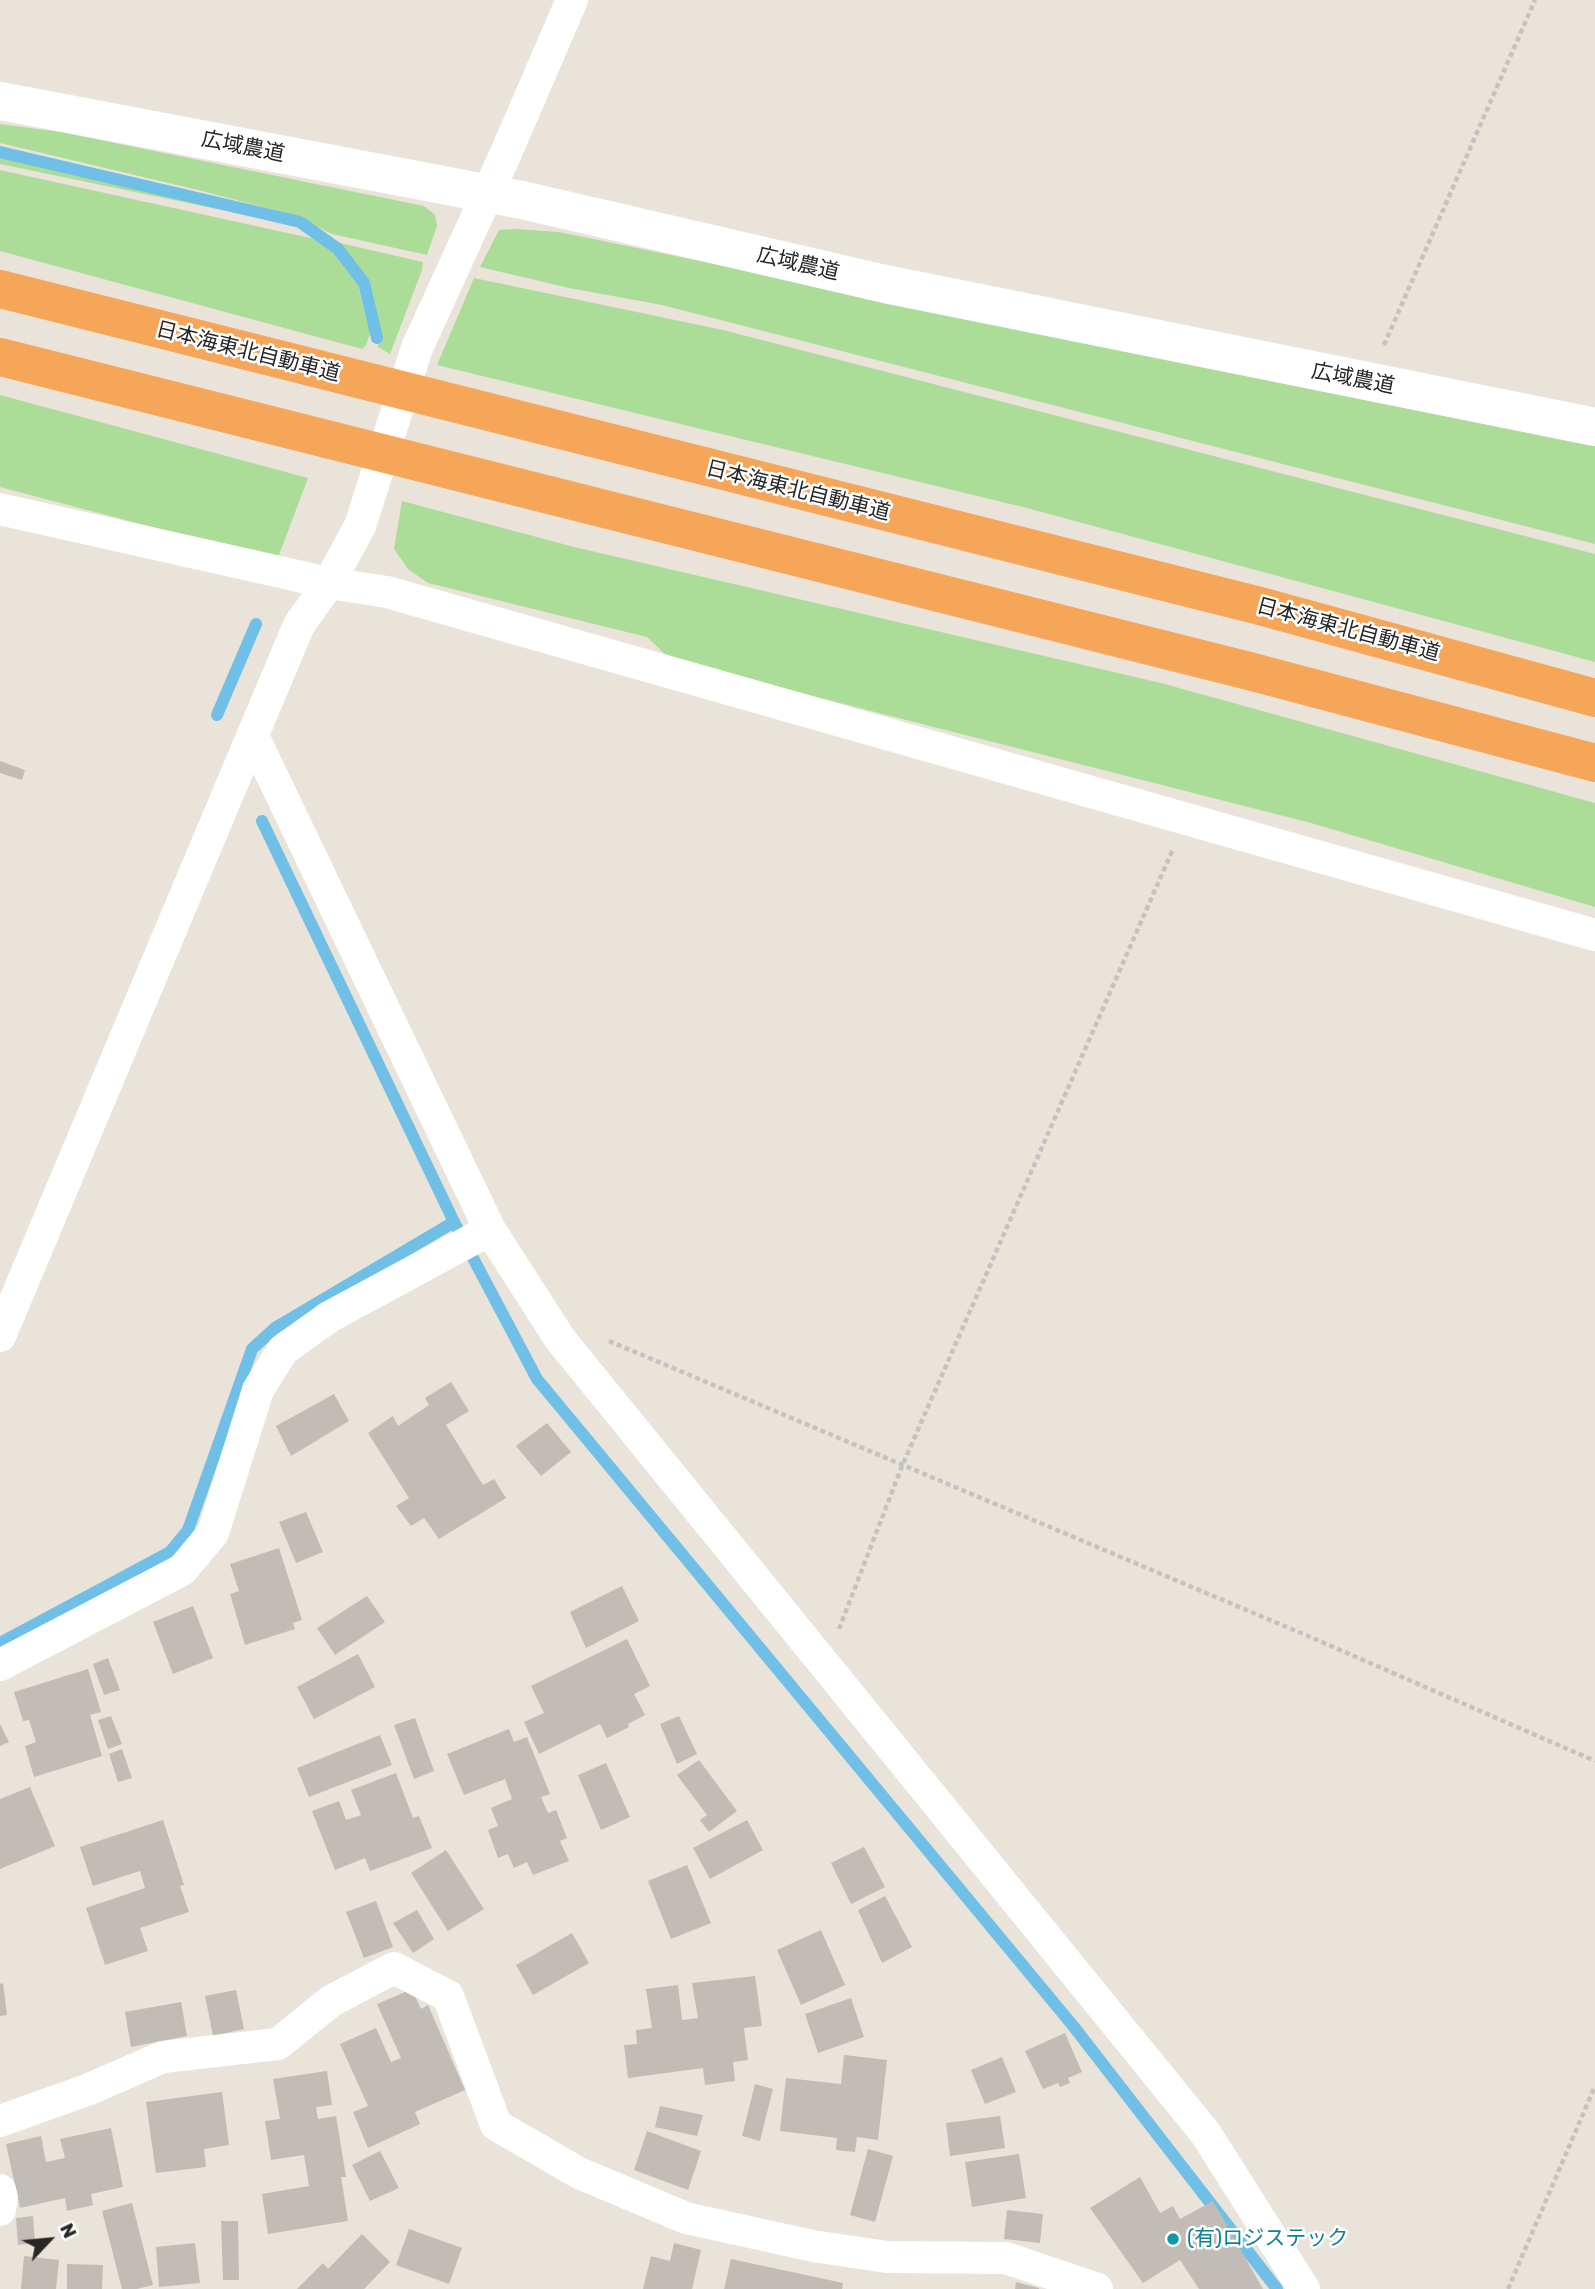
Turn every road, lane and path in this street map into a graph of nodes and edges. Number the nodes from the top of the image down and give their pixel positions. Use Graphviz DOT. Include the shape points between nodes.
graph roads {
  1 [pos="572,0"];
  2 [pos="1535,0"];
  3 [pos="0,101"];
  4 [pos="486,195"];
  5 [pos="0,289"];
  6 [pos="0,357"];
  7 [pos="1368,382"];
  8 [pos="1595,427"];
  9 [pos="0,509"];
  10 [pos="330,583"];
  11 [pos="1595,698"];
  12 [pos="253,736"];
  13 [pos="1595,763"];
  14 [pos="1186,820"];
  15 [pos="1595,935"];
  16 [pos="490,1230"];
  17 [pos="0,1336"];
  18 [pos="560,1339"];
  19 [pos="902,1466"];
  20 [pos="0,1665"];
  21 [pos="825,1666"];
  22 [pos="1595,1761"];
  23 [pos="1595,2086"];
  24 [pos="0,2121"];
  25 [pos="0,2190"];
  26 [pos="0,2210"];
  27 [pos="1097,2289"];
  28 [pos="1304,2289"];
  29 [pos="1508,2289"];
  1 -- 4 [label="street"];
  2 -- 7 [label="path"];
  3 -- 4 [label="street, 広域農道"];
  4 -- 7 [label="street, 広域農道" via="885,284"];
  4 -- 10 [label="street" via="416,348 360,526"];
  5 -- 11 [label="highway, 日本海東北自動車道" via="1260,606"];
  6 -- 13 [label="highway"];
  7 -- 8 [label="street, 広域農道"];
  9 -- 10 [label="street"];
  10 -- 12 [label="street" via="299,625"];
  10 -- 14 [label="street" via="387,592"];
  12 -- 16 [label="street"];
  12 -- 17 [label="street"];
  14 -- 15 [label="street"];
  14 -- 19 [label="path"];
  16 -- 18 [label="street"];
  16 -- 20 [label="street" via="330,1317 282,1350 258,1390 213,1533 181,1570"];
  18 -- 19 [label="path" via="598,1336"];
  18 -- 21 [label="street"];
  19 -- 21 [label="path"];
  19 -- 22 [label="path"];
  21 -- 28 [label="street" via="1206,2134"];
  23 -- 29 [label="path"];
  24 -- 27 [label="street" via="163,2057 278,2044 331,2001 394,1968 448,1996 496,2125 579,2174 686,2218 887,2257 1006,2258"];
  25 -- 26 [label="street"];
}
